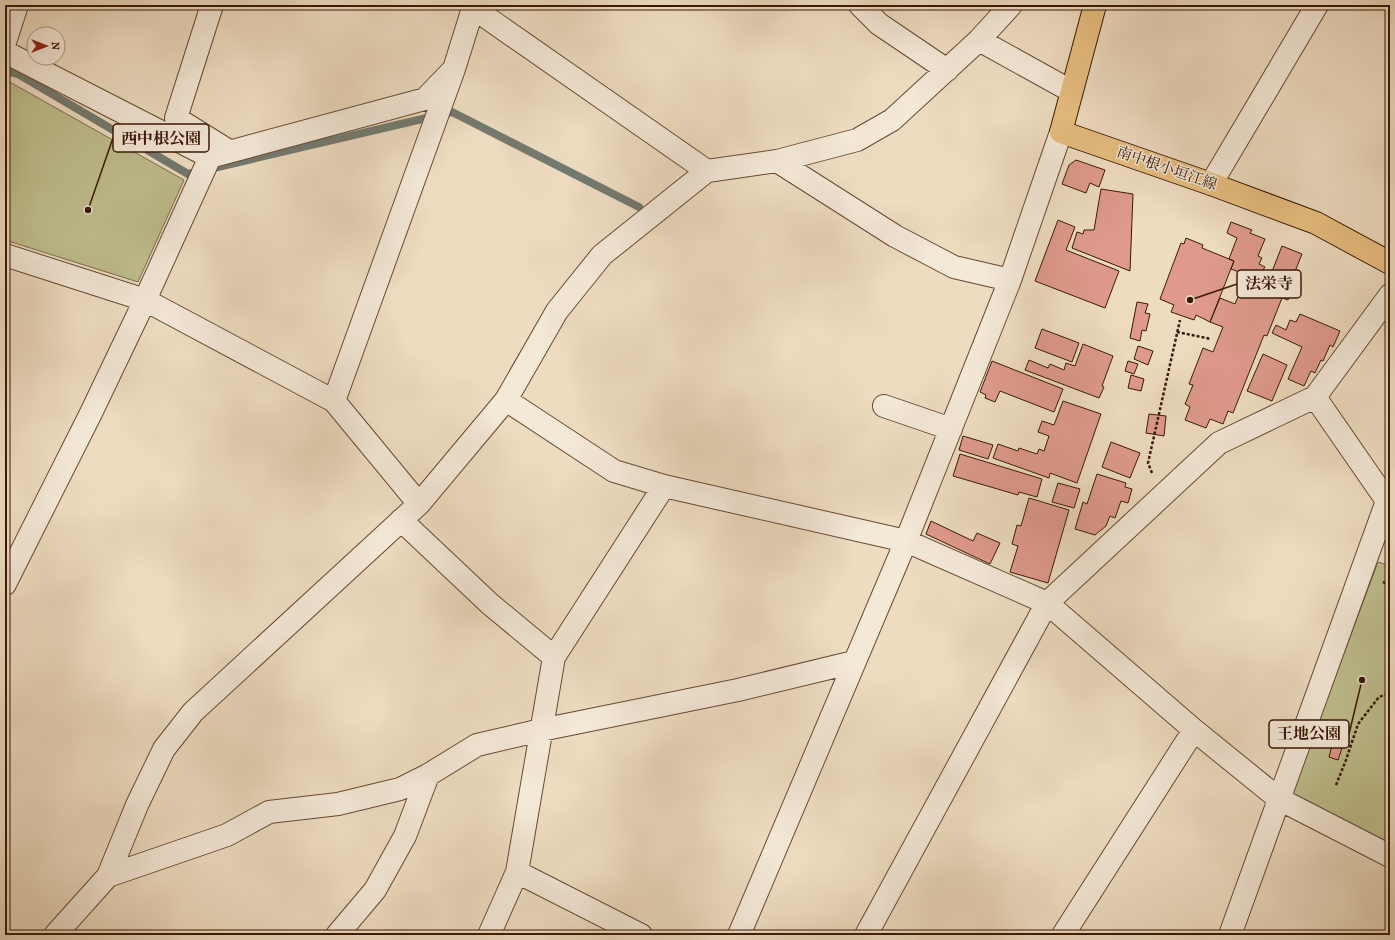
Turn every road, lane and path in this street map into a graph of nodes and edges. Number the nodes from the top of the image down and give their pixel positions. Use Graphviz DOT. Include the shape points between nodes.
graph roads {
  1 [pos="17,5"];
  2 [pos="212,5"];
  3 [pos="860,5"];
  4 [pos="1011,5"];
  5 [pos="1095,5"];
  6 [pos="1317,5"];
  7 [pos="473,6"];
  8 [pos="979,40"];
  9 [pos="5,42"];
  10 [pos="5,52"];
  11 [pos="454,69"];
  12 [pos="947,70"];
  13 [pos="1071,91"];
  14 [pos="1061,132"];
  15 [pos="216,156"];
  16 [pos="777,161"];
  17 [pos="707,171"];
  18 [pos="1211,184"];
  19 [pos="5,255"];
  20 [pos="1390,263"];
  21 [pos="1010,280"];
  22 [pos="1390,295"];
  23 [pos="145,300"];
  24 [pos="1180,320"];
  25 [pos="1177,332"];
  26 [pos="1211,339"];
  27 [pos="1315,397"];
  28 [pos="334,400"];
  29 [pos="506,400"];
  30 [pos="884,406"];
  31 [pos="951,429"];
  32 [pos="664,486"];
  33 [pos="1160,498"];
  34 [pos="419,504"];
  35 [pos="401,520"];
  36 [pos="906,541"];
  37 [pos="5,584"];
  38 [pos="1047,604"];
  39 [pos="554,657"];
  40 [pos="854,662"];
  41 [pos="1390,693"];
  42 [pos="541,730"];
  43 [pos="1194,730"];
  44 [pos="428,775"];
  45 [pos="1336,785"];
  46 [pos="1279,799"];
  47 [pos="1390,856"];
  48 [pos="517,872"];
  49 [pos="108,876"];
  50 [pos="742,934"];
  51 [pos="55,935"];
  52 [pos="337,935"];
  53 [pos="489,935"];
  54 [pos="642,935"];
  55 [pos="866,935"];
  56 [pos="1063,935"];
  57 [pos="1230,935"];
  1 -- 9 [label="street"];
  2 -- 15 [label="street" via="176,118"];
  3 -- 12 [label="street" via="879,24"];
  4 -- 8 [label="street"];
  5 -- 13 [label="main road"];
  6 -- 18 [label="street"];
  7 -- 11 [label="street"];
  7 -- 17 [label="street"];
  8 -- 12 [label="street"];
  8 -- 13 [label="street"];
  10 -- 15 [label="street"];
  11 -- 15 [label="street" via="425,99"];
  11 -- 28 [label="street"];
  12 -- 16 [label="street" via="892,120 857,140"];
  13 -- 14 [label="main road"];
  14 -- 18 [label="main road, 南中根小垣江線"];
  14 -- 21 [label="street"];
  15 -- 23 [label="street" via="195,188"];
  16 -- 17 [label="street"];
  16 -- 21 [label="street" via="895,236 954,267"];
  17 -- 29 [label="street" via="602,256 557,311"];
  18 -- 20 [label="main road, 南中根小垣江線" via="1316,223"];
  19 -- 23 [label="street"];
  21 -- 31 [label="street"];
  22 -- 27 [label="street"];
  23 -- 28 [label="street"];
  23 -- 37 [label="street"];
  24 -- 25 [label="path"];
  25 -- 26 [label="path"];
  25 -- 33 [label="path" via="1148,463"];
  27 -- 33 [label="street" via="1219,443"];
  27 -- 46 [label="street" via="1387,501"];
  28 -- 34 [label="street"];
  29 -- 32 [label="street" via="614,471"];
  29 -- 34 [label="street"];
  30 -- 31 [label="street"];
  31 -- 36 [label="street"];
  32 -- 36 [label="street"];
  32 -- 39 [label="street"];
  33 -- 38 [label="street"];
  34 -- 35 [label="street"];
  35 -- 39 [label="street" via="490,604"];
  35 -- 49 [label="street" via="193,712 164,749 137,805"];
  36 -- 38 [label="street"];
  36 -- 40 [label="street"];
  38 -- 43 [label="street"];
  38 -- 55 [label="street"];
  39 -- 42 [label="street"];
  40 -- 42 [label="street" via="738,690"];
  40 -- 50 [label="street"];
  41 -- 45 [label="path" via="1379,697 1358,724"];
  42 -- 44 [label="street" via="476,745"];
  42 -- 48 [label="street"];
  43 -- 46 [label="street"];
  43 -- 56 [label="street"];
  44 -- 49 [label="street" via="400,789 338,804 269,812 227,835"];
  44 -- 52 [label="street" via="404,836 375,890"];
  46 -- 47 [label="street"];
  46 -- 57 [label="street"];
  48 -- 53 [label="street"];
  48 -- 54 [label="street"];
  49 -- 51 [label="street"];
}
